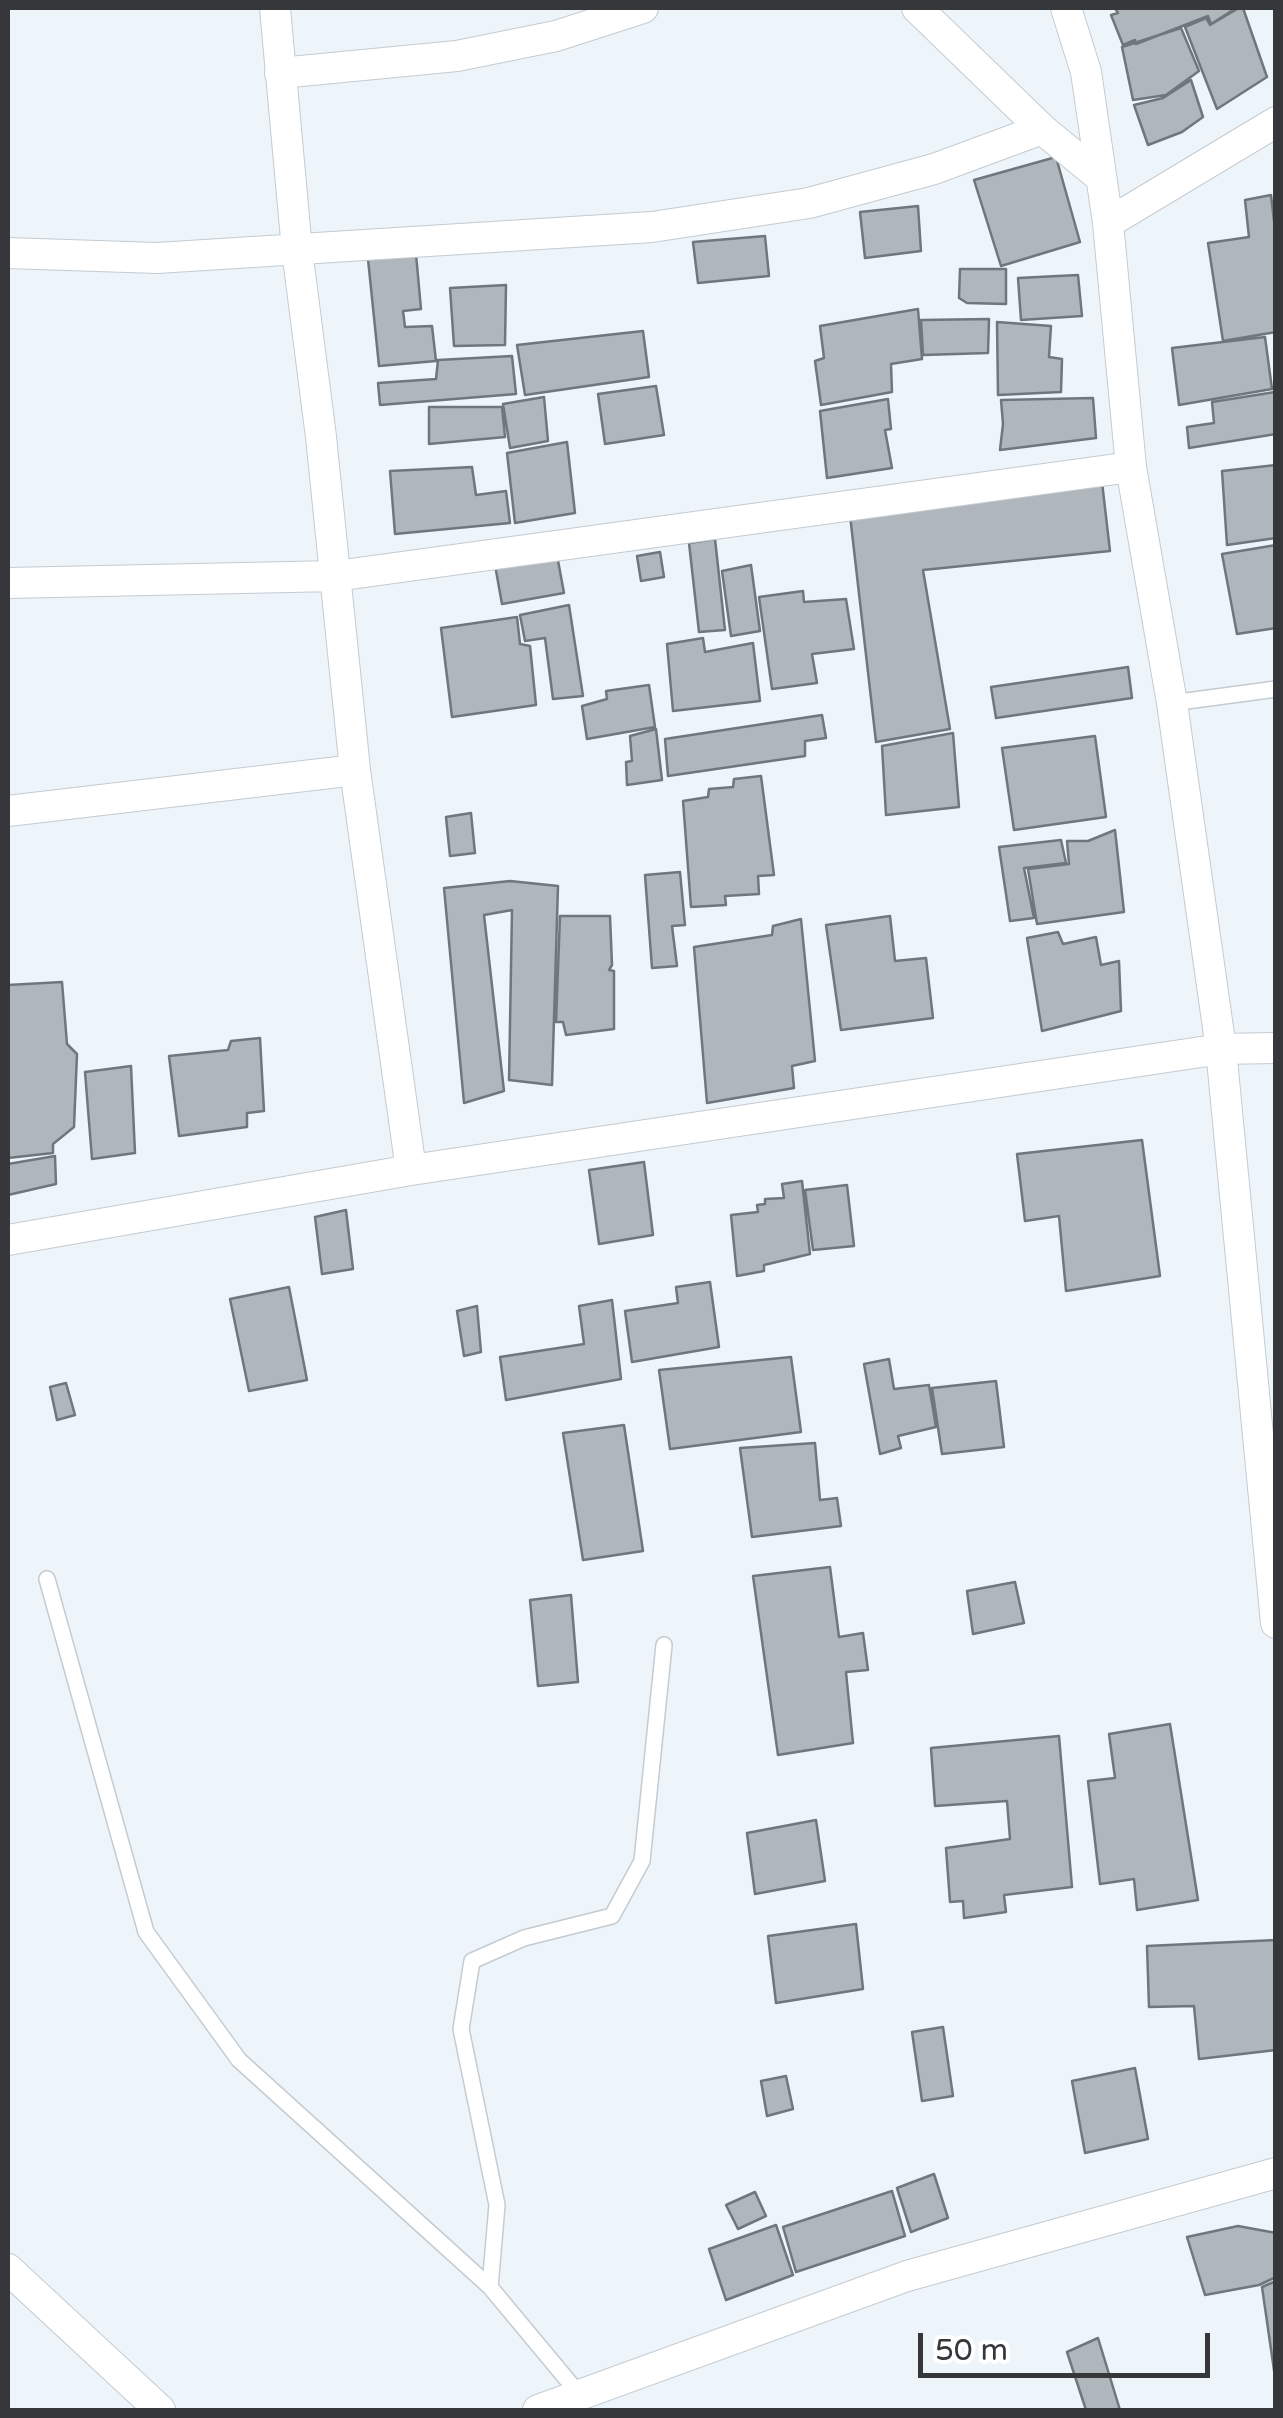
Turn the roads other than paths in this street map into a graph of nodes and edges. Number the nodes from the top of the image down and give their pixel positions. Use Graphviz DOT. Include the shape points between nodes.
graph roads {
  1 [pos="275,8"];
  2 [pos="643,8"];
  3 [pos="916,8"];
  4 [pos="1066,8"];
  5 [pos="280,74"];
  6 [pos="1276,122"];
  7 [pos="1042,129"];
  8 [pos="1100,177"];
  9 [pos="1108,223"];
  10 [pos="297,250"];
  11 [pos="8,252"];
  12 [pos="1131,467"];
  13 [pos="336,576"];
  14 [pos="8,583"];
  15 [pos="1276,689"];
  16 [pos="1172,703"];
  17 [pos="355,770"];
  18 [pos="8,811"];
  19 [pos="1221,1048"];
  20 [pos="1276,1048"];
  21 [pos="411,1170"];
  22 [pos="8,1240"];
  23 [pos="46,1580"];
  24 [pos="1276,1623"];
  25 [pos="664,1645"];
  26 [pos="1276,2173"];
  27 [pos="8,2270"];
  28 [pos="490,2287"];
  29 [pos="580,2394"];
  30 [pos="160,2410"];
  31 [pos="538,2410"];
  1 -- 5 [label="street"];
  2 -- 5 [label="street" via="556,36 457,56"];
  3 -- 7 [label="street"];
  4 -- 8 [label="street" via="1086,72"];
  5 -- 10 [label="street"];
  6 -- 9 [label="street"];
  7 -- 8 [label="street"];
  7 -- 10 [label="street" via="809,204 652,227"];
  8 -- 9 [label="street"];
  9 -- 12 [label="street"];
  10 -- 11 [label="street" via="157,258"];
  10 -- 13 [label="street"];
  12 -- 13 [label="street"];
  12 -- 16 [label="street"];
  13 -- 14 [label="street"];
  13 -- 17 [label="street"];
  15 -- 16 [label="lane"];
  16 -- 19 [label="street"];
  17 -- 18 [label="street"];
  17 -- 21 [label="street"];
  19 -- 20 [label="street"];
  19 -- 21 [label="street"];
  19 -- 24 [label="street"];
  21 -- 22 [label="street"];
  23 -- 28 [label="lane" via="146,1932 239,2060"];
  25 -- 28 [label="lane" via="642,1860 612,1916 524,1938 472,1961 461,2029 498,2205"];
  26 -- 29 [label="street" via="906,2276"];
  27 -- 30 [label="street"];
  28 -- 29 [label="lane"];
  29 -- 31 [label="street"];
}
